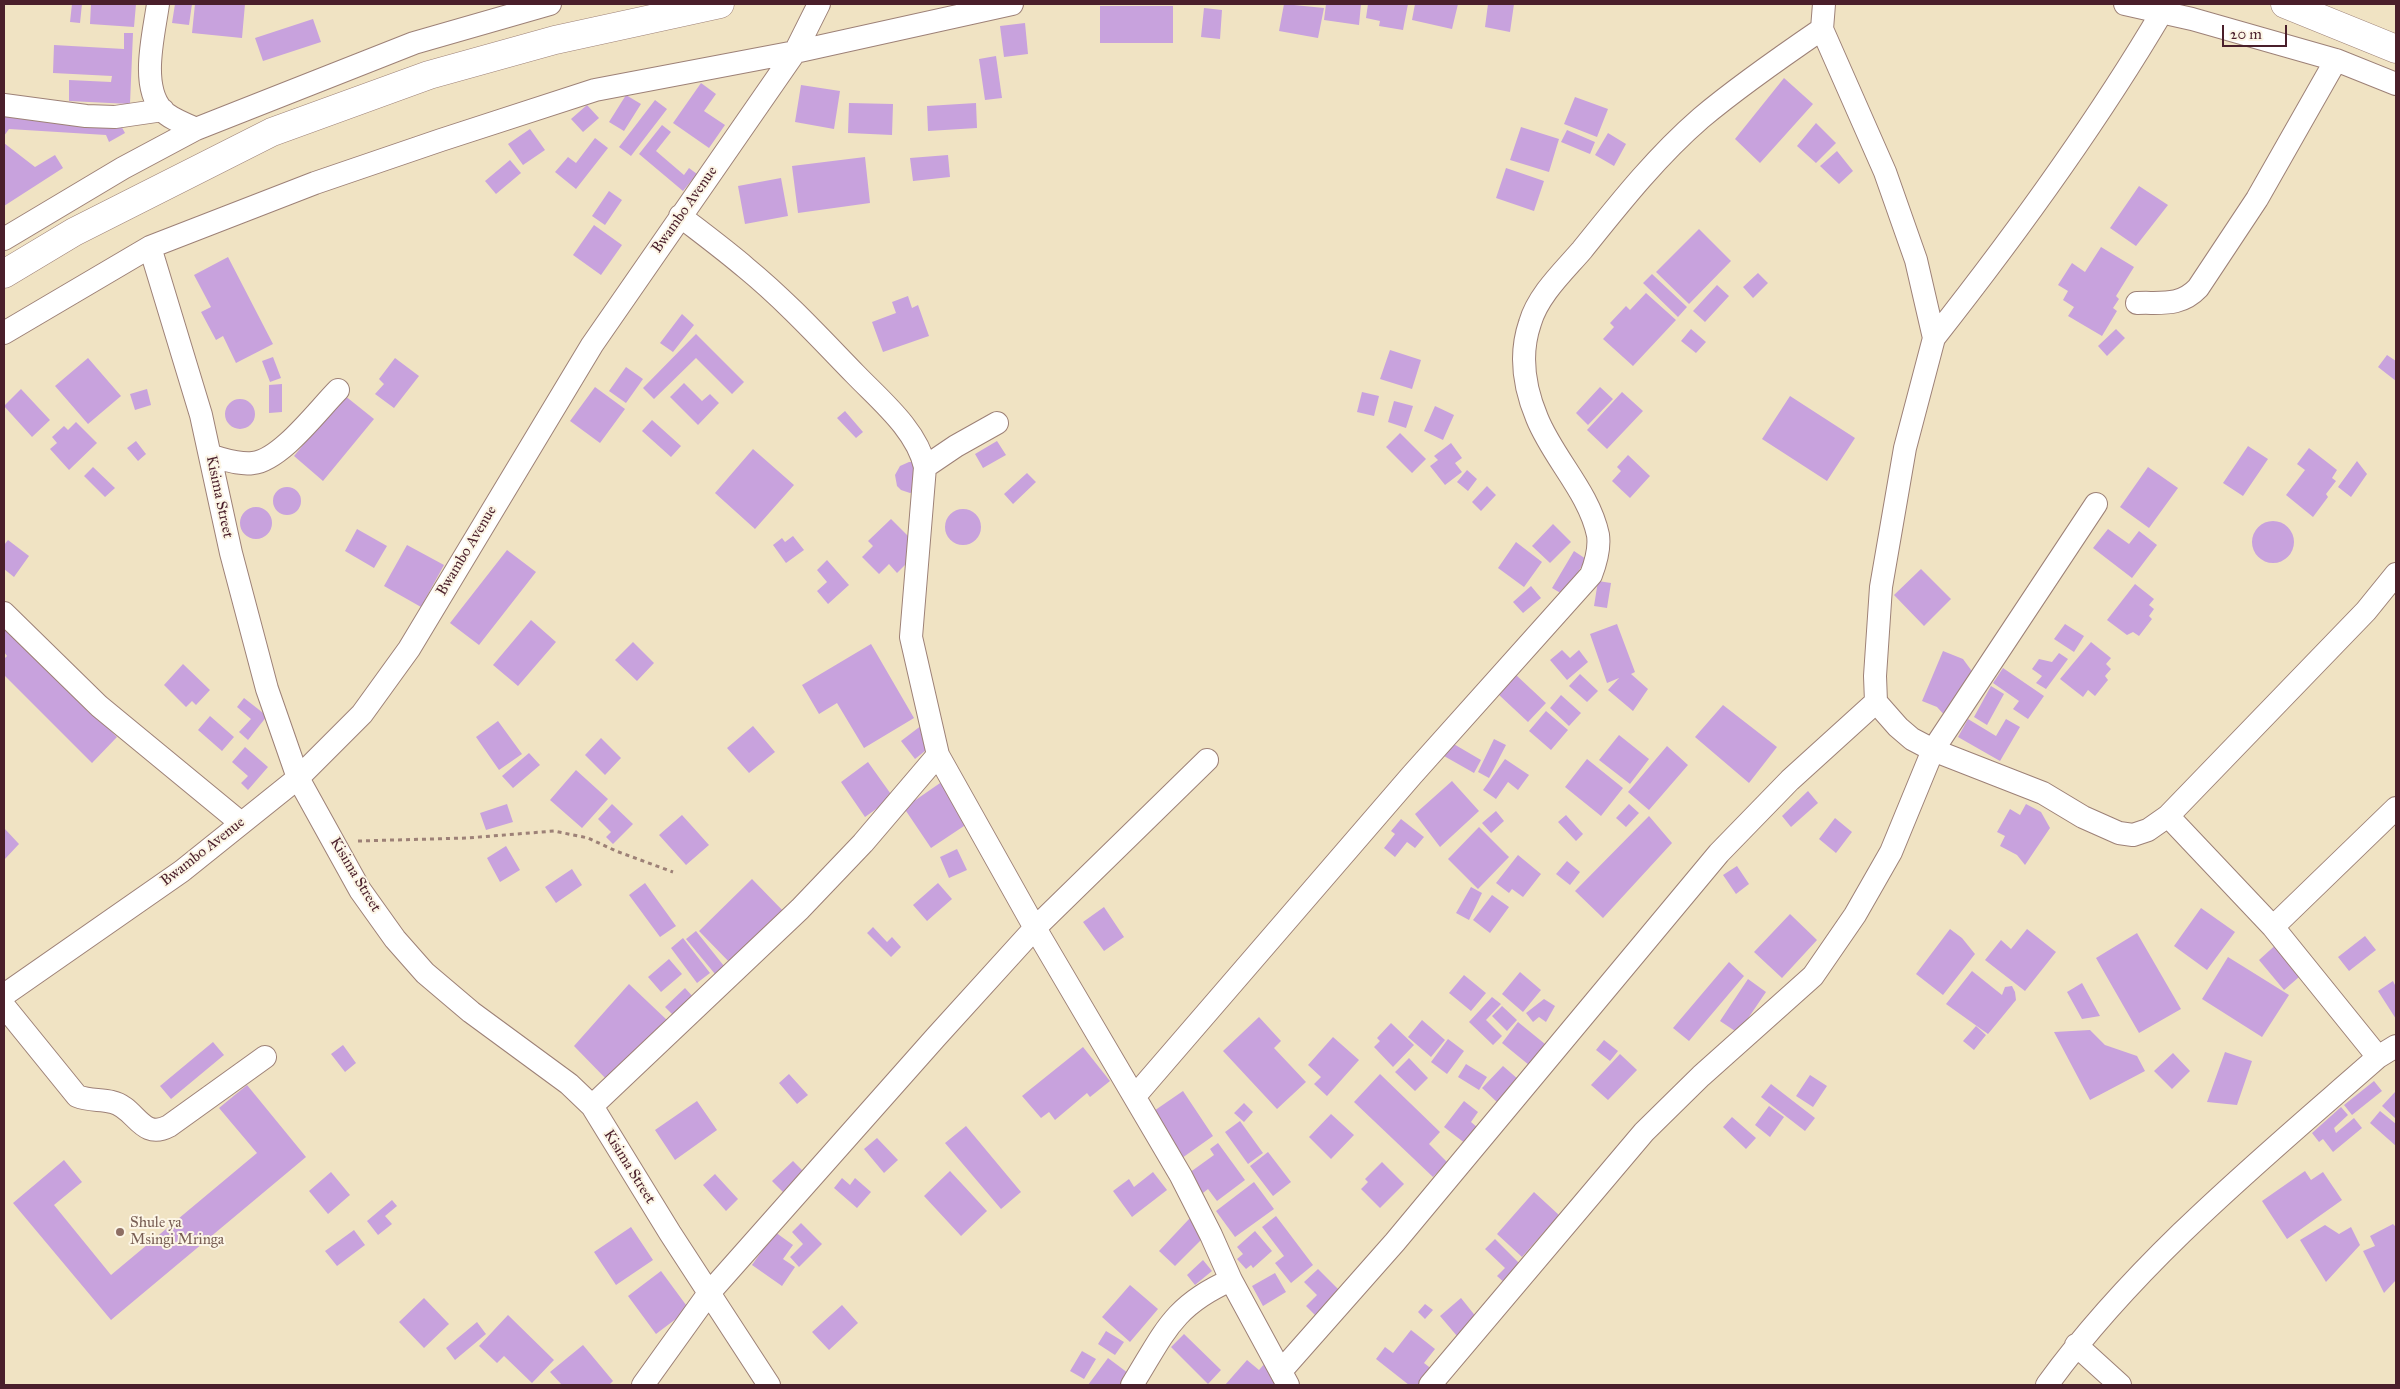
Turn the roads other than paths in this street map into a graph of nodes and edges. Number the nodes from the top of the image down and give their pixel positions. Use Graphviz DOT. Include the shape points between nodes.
graph roads {
  1 [pos="158,4"];
  2 [pos="550,4"];
  3 [pos="720,4"];
  4 [pos="818,4"];
  5 [pos="1012,4"];
  6 [pos="1824,4"];
  7 [pos="2125,4"];
  8 [pos="2284,4"];
  9 [pos="2162,12"];
  10 [pos="1822,29"];
  11 [pos="2396,49"];
  12 [pos="795,52"];
  13 [pos="2336,60"];
  14 [pos="2396,84"];
  15 [pos="4,105"];
  16 [pos="163,110"];
  17 [pos="196,129"];
  18 [pos="680,216"];
  19 [pos="4,239"];
  20 [pos="150,247"];
  21 [pos="4,274"];
  22 [pos="2137,303"];
  23 [pos="4,333"];
  24 [pos="1934,338"];
  25 [pos="338,390"];
  26 [pos="997,423"];
  27 [pos="211,456"];
  28 [pos="925,467"];
  29 [pos="2096,504"];
  30 [pos="2396,574"];
  31 [pos="4,613"];
  32 [pos="1876,702"];
  33 [pos="1933,750"];
  34 [pos="938,755"];
  35 [pos="1207,760"];
  36 [pos="298,778"];
  37 [pos="2396,808"];
  38 [pos="2168,816"];
  39 [pos="241,823"];
  40 [pos="1035,928"];
  41 [pos="2273,928"];
  42 [pos="4,995"];
  43 [pos="4,1006"];
  44 [pos="2387,1051"];
  45 [pos="265,1057"];
  46 [pos="1135,1096"];
  47 [pos="592,1106"];
  48 [pos="1231,1280"];
  49 [pos="708,1293"];
  50 [pos="2076,1345"];
  51 [pos="1284,1378"];
  52 [pos="643,1385"];
  53 [pos="769,1385"];
  54 [pos="1132,1385"];
  55 [pos="1430,1385"];
  56 [pos="2047,1385"];
  57 [pos="2120,1385"];
  1 -- 16 [label="street" via="149,76 154,95"];
  2 -- 17 [label="street" via="414,43"];
  3 -- 21 [label="highway" via="555,40 429,76 272,132 74,232"];
  4 -- 12 [label="street, Bwambo Avenue"];
  5 -- 12 [label="street"];
  6 -- 10 [label="street"];
  7 -- 9 [label="street"];
  8 -- 11 [label="highway"];
  9 -- 13 [label="street"];
  9 -- 24 [label="street" via="2119,84 2010,242"];
  10 -- 24 [label="street" via="1885,172 1916,260"];
  10 -- 46 [label="street" via="1763,69 1700,119 1643,176 1544,295 1530,321 1523,352 1524,376 1536,418 1584,499 1598,535 1598,556 1591,575 1412,775"];
  12 -- 18 [label="street, Bwambo Avenue"];
  12 -- 20 [label="street" via="595,90 315,183"];
  13 -- 14 [label="street"];
  13 -- 22 [label="street" via="2258,200 2198,288 2189,297 2176,302"];
  15 -- 16 [label="street" via="115,117"];
  16 -- 17 [label="street"];
  17 -- 19 [label="street"];
  18 -- 28 [label="street" via="747,269 887,407 912,436"];
  18 -- 36 [label="street, Bwambo Avenue" via="592,345 409,648 362,714"];
  20 -- 23 [label="street"];
  20 -- 27 [label="street, Kisima Street"];
  24 -- 32 [label="street" via="1905,448 1881,587"];
  25 -- 27 [label="street" via="282,448 265,460 243,464"];
  26 -- 28 [label="street"];
  27 -- 36 [label="street, Kisima Street" via="248,620"];
  28 -- 34 [label="street" via="911,637"];
  29 -- 33 [label="street"];
  30 -- 38 [label="street" via="2366,611"];
  31 -- 39 [label="street" via="100,706"];
  32 -- 33 [label="street" via="1912,739"];
  32 -- 51 [label="street" via="1790,780 1719,853"];
  33 -- 38 [label="street" via="2002,775 2119,833 2133,835 2148,830"];
  33 -- 55 [label="street" via="1891,852 1855,915 1813,976 1644,1132"];
  34 -- 40 [label="street"];
  34 -- 47 [label="street" via="863,843 800,909"];
  35 -- 40 [label="street"];
  36 -- 39 [label="street, Bwambo Avenue"];
  36 -- 47 [label="street, Kisima Street" via="360,890 425,972 471,1012 569,1084"];
  37 -- 41 [label="street"];
  38 -- 41 [label="street"];
  39 -- 42 [label="street, Bwambo Avenue" via="182,871"];
  40 -- 46 [label="street"];
  40 -- 49 [label="street"];
  41 -- 44 [label="street"];
  43 -- 45 [label="street" via="77,1096 122,1105 145,1128 153,1131 169,1126"];
  44 -- 50 [label="street" via="2160,1254"];
  46 -- 48 [label="street" via="1186,1184"];
  47 -- 49 [label="street, Kisima Street"];
  48 -- 51 [label="street"];
  48 -- 54 [label="street" via="1194,1299 1180,1311"];
  49 -- 52 [label="street"];
  49 -- 53 [label="street, Kisima Street"];
  50 -- 56 [label="street"];
  50 -- 57 [label="street"];
}
